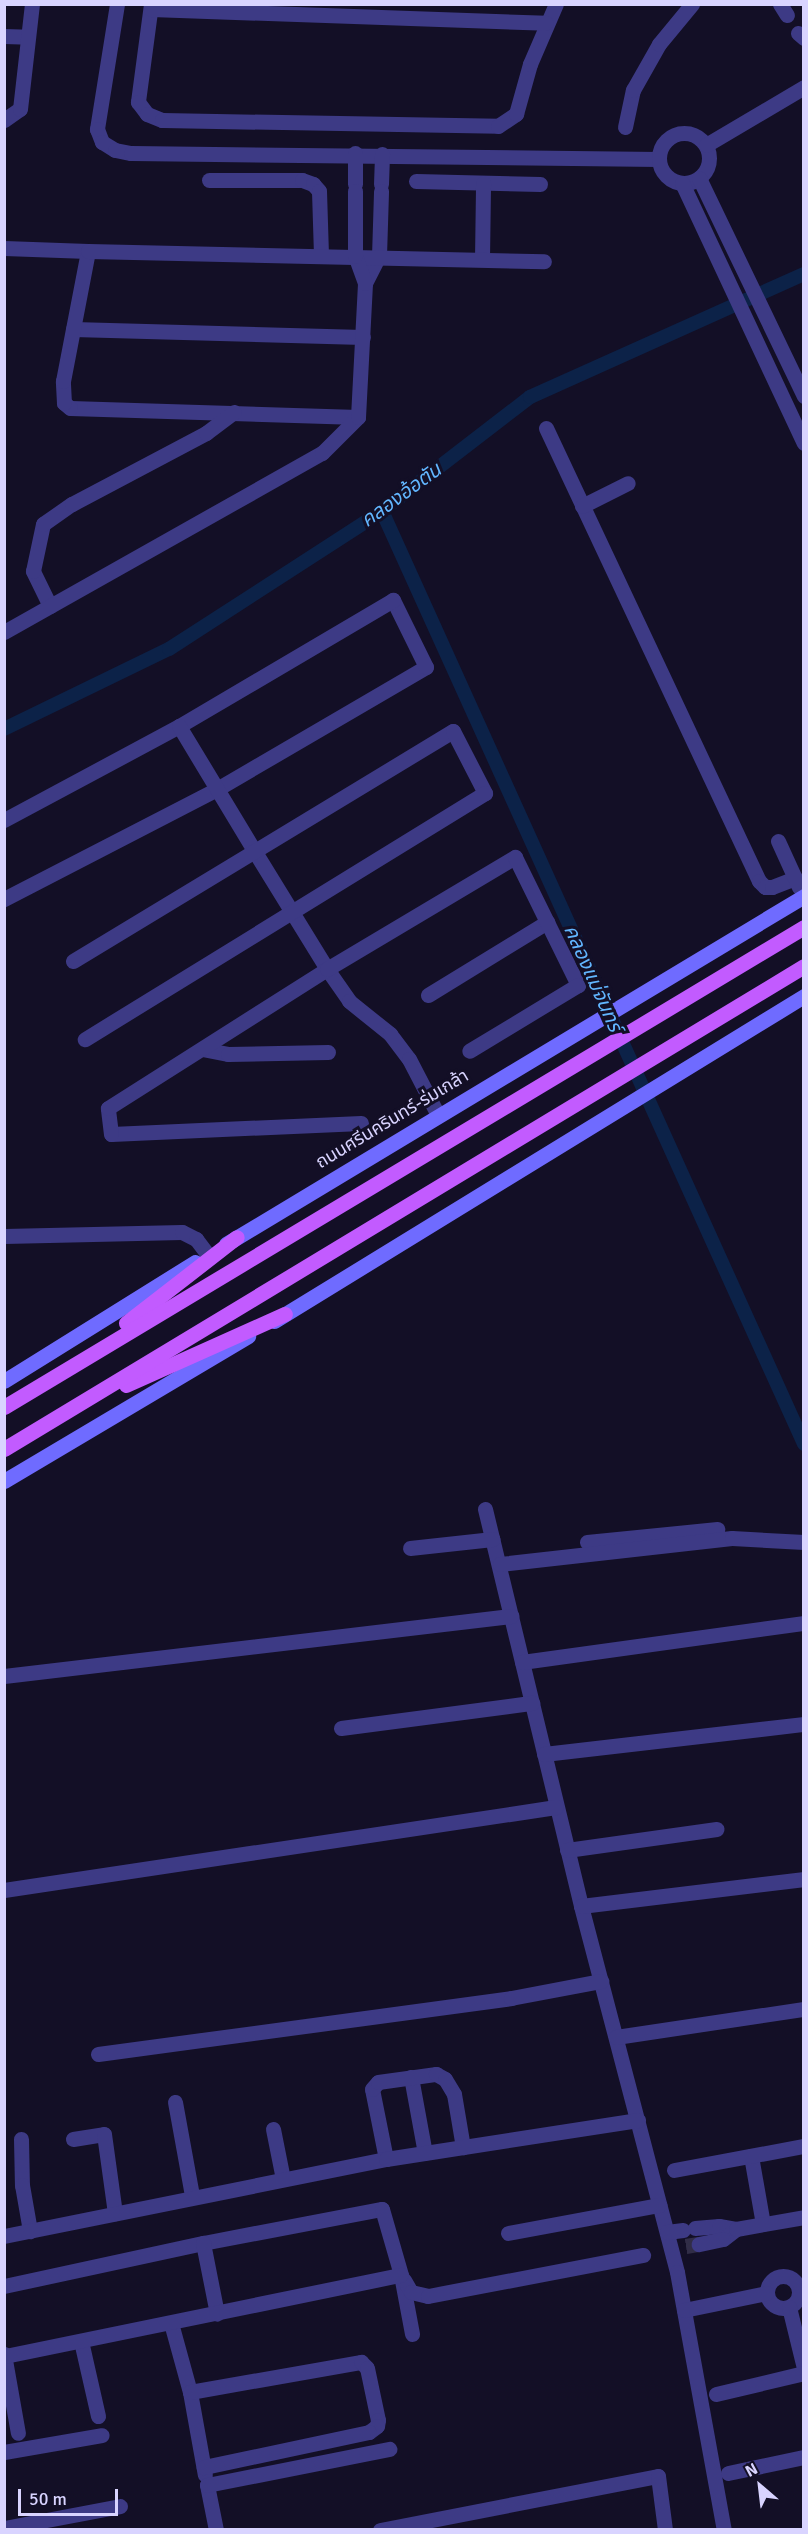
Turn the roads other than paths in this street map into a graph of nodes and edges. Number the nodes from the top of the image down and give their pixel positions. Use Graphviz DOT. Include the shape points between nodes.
graph roads {
  1 [pos="32,4"];
  2 [pos="117,4"];
  3 [pos="556,4"];
  4 [pos="692,4"];
  5 [pos="151,7"];
  6 [pos="546,23"];
  7 [pos="4,36"];
  8 [pos="28,37"];
  9 [pos="804,87"];
  10 [pos="4,120"];
  11 [pos="625,127"];
  12 [pos="706,145"];
  13 [pos="355,153"];
  14 [pos="382,154"];
  15 [pos="659,159"];
  16 [pos="699,178"];
  17 [pos="209,180"];
  18 [pos="416,181"];
  19 [pos="483,183"];
  20 [pos="682,183"];
  21 [pos="540,184"];
  22 [pos="4,248"];
  23 [pos="88,251"];
  24 [pos="321,255"];
  25 [pos="355,256"];
  26 [pos="379,256"];
  27 [pos="482,260"];
  28 [pos="543,261"];
  29 [pos="365,283"];
  30 [pos="73,329"];
  31 [pos="363,337"];
  32 [pos="804,396"];
  33 [pos="234,412"];
  34 [pos="358,417"];
  35 [pos="546,428"];
  36 [pos="804,443"];
  37 [pos="628,483"];
  38 [pos="582,506"];
  39 [pos="50,606"];
  40 [pos="4,632"];
  41 [pos="179,726"];
  42 [pos="218,789"];
  43 [pos="4,820"];
  44 [pos="778,841"];
  45 [pos="255,852"];
  46 [pos="795,878"];
  47 [pos="804,896"];
  48 [pos="4,899"];
  49 [pos="291,911"];
  50 [pos="547,922"];
  51 [pos="804,927"];
  52 [pos="73,961"];
  53 [pos="804,966"];
  54 [pos="327,969"];
  55 [pos="428,996"];
  56 [pos="804,996"];
  57 [pos="85,1039"];
  58 [pos="201,1049"];
  59 [pos="468,1051"];
  60 [pos="328,1052"];
  61 [pos="438,1114"];
  62 [pos="361,1123"];
  63 [pos="4,1236"];
  64 [pos="237,1237"];
  65 [pos="208,1255"];
  66 [pos="285,1314"];
  67 [pos="71,1365"];
  68 [pos="4,1381"];
  69 [pos="4,1407"];
  70 [pos="69,1410"];
  71 [pos="4,1449"];
  72 [pos="4,1481"];
  73 [pos="485,1509"];
  74 [pos="717,1529"];
  75 [pos="493,1539"];
  76 [pos="587,1542"];
  77 [pos="804,1542"];
  78 [pos="607,1546"];
  79 [pos="410,1548"];
  80 [pos="500,1564"];
  81 [pos="512,1616"];
  82 [pos="804,1623"];
  83 [pos="522,1662"];
  84 [pos="4,1677"];
  85 [pos="532,1703"];
  86 [pos="804,1724"];
  87 [pos="340,1728"];
  88 [pos="544,1754"];
  89 [pos="556,1806"];
  90 [pos="717,1829"];
  91 [pos="567,1850"];
  92 [pos="804,1879"];
  93 [pos="4,1890"];
  94 [pos="581,1906"];
  95 [pos="601,1981"];
  96 [pos="804,2009"];
  97 [pos="616,2037"];
  98 [pos="98,2054"];
  99 [pos="411,2077"];
  100 [pos="175,2102"];
  101 [pos="638,2120"];
  102 [pos="273,2129"];
  103 [pos="21,2139"];
  104 [pos="73,2139"];
  105 [pos="804,2146"];
  106 [pos="463,2147"];
  107 [pos="425,2153"];
  108 [pos="751,2156"];
  109 [pos="386,2159"];
  110 [pos="674,2170"];
  111 [pos="283,2179"];
  112 [pos="192,2196"];
  113 [pos="659,2205"];
  114 [pos="114,2213"];
  115 [pos="804,2217"];
  116 [pos="763,2224"];
  117 [pos="736,2229"];
  118 [pos="30,2231"];
  119 [pos="667,2232"];
  120 [pos="508,2233"];
  121 [pos="4,2236"];
  122 [pos="203,2243"];
  123 [pos="685,2246"];
  124 [pos="643,2255"];
  125 [pos="401,2275"];
  126 [pos="4,2286"];
  127 [pos="801,2290"];
  128 [pos="766,2293"];
  129 [pos="789,2307"];
  130 [pos="684,2310"];
  131 [pos="217,2314"];
  132 [pos="171,2323"];
  133 [pos="412,2334"];
  134 [pos="81,2341"];
  135 [pos="5,2355"];
  136 [pos="804,2368"];
  137 [pos="804,2373"];
  138 [pos="189,2392"];
  139 [pos="716,2394"];
  140 [pos="98,2415"];
  141 [pos="18,2433"];
  142 [pos="102,2435"];
  143 [pos="388,2449"];
  144 [pos="4,2452"];
  145 [pos="804,2457"];
  146 [pos="204,2467"];
  147 [pos="728,2473"];
  148 [pos="207,2485"];
  149 [pos="120,2506"];
  150 [pos="418,2526"];
  151 [pos="4,2528"];
  152 [pos="216,2529"];
  153 [pos="380,2529"];
  154 [pos="665,2529"];
  155 [pos="724,2529"];
  1 -- 8 [label="street"];
  2 -- 13 [label="street" via="98,110 102,142 131,153"];
  3 -- 6 [label="street"];
  4 -- 11 [label="street" via="659,44 633,90"];
  5 -- 6 [label="street"];
  5 -- 6 [label="street" via="138,102 147,114 162,120 498,126 516,114"];
  7 -- 8 [label="street"];
  8 -- 10 [label="street" via="20,109"];
  9 -- 12 [label="street"];
  12 -- 15 [label="street" via="699,137 677,134 661,148"];
  12 -- 16 [label="street" via="708,166"];
  13 -- 14 [label="street"];
  13 -- 25 [label="street"];
  14 -- 15 [label="street"];
  14 -- 26 [label="street"];
  15 -- 20 [label="street" via="666,175"];
  16 -- 20 [label="street"];
  16 -- 32 [label="street"];
  17 -- 24 [label="street" via="302,180 313,184 319,191"];
  18 -- 19 [label="street"];
  19 -- 21 [label="street"];
  19 -- 27 [label="street"];
  20 -- 36 [label="street"];
  22 -- 23 [label="street"];
  23 -- 24 [label="street"];
  23 -- 30 [label="street"];
  24 -- 25 [label="street"];
  25 -- 26 [label="street"];
  25 -- 29 [label="street"];
  26 -- 27 [label="street"];
  26 -- 29 [label="street"];
  27 -- 28 [label="street"];
  29 -- 31 [label="street"];
  30 -- 31 [label="street"];
  30 -- 33 [label="street" via="62,393 63,403 70,408"];
  31 -- 34 [label="street"];
  33 -- 34 [label="street"];
  33 -- 39 [label="street" via="206,433 72,504 43,524 33,571"];
  34 -- 39 [label="street" via="322,453 204,523"];
  35 -- 38 [label="street"];
  37 -- 38 [label="street"];
  38 -- 46 [label="street" via="759,881 772,887"];
  39 -- 40 [label="street"];
  41 -- 42 [label="street"];
  41 -- 42 [label="street" via="393,600 426,667"];
  41 -- 43 [label="street"];
  42 -- 45 [label="street"];
  42 -- 48 [label="street"];
  44 -- 46 [label="street"];
  45 -- 49 [label="street"];
  45 -- 49 [label="street" via="453,731 485,793"];
  45 -- 52 [label="street"];
  46 -- 47 [label="street"];
  47 -- 61 [label="main road, ถนนศรีนครินทร์-ร่มเกล้า"];
  49 -- 54 [label="street"];
  49 -- 57 [label="street"];
  50 -- 54 [label="street" via="515,857"];
  50 -- 55 [label="street"];
  50 -- 59 [label="street" via="578,986"];
  51 -- 67 [label="main road"];
  53 -- 70 [label="main road"];
  54 -- 58 [label="street"];
  54 -- 61 [label="street" via="350,1001 390,1034"];
  56 -- 66 [label="main road"];
  58 -- 60 [label="street" via="228,1054"];
  58 -- 62 [label="street" via="108,1108 111,1134"];
  61 -- 64 [label="main road, ถนนศรีนครินทร์-ร่มเกล้า"];
  63 -- 65 [label="street" via="182,1232 196,1239"];
  64 -- 65 [label="main road, ถนนศรีนครินทร์-ร่มเกล้า"];
  64 -- 67 [label="main road"];
  65 -- 68 [label="main road, ถนนศรีนครินทร์-ร่มเกล้า"];
  66 -- 70 [label="main road"];
  66 -- 72 [label="main road"];
  67 -- 69 [label="main road"];
  70 -- 71 [label="main road"];
  73 -- 75 [label="street"];
  74 -- 78 [label="street"];
  75 -- 79 [label="street"];
  75 -- 80 [label="street"];
  76 -- 78 [label="street"];
  77 -- 78 [label="street" via="732,1538"];
  78 -- 80 [label="street"];
  80 -- 81 [label="street"];
  81 -- 83 [label="street"];
  81 -- 84 [label="street"];
  82 -- 83 [label="street"];
  83 -- 85 [label="street"];
  85 -- 87 [label="street"];
  85 -- 88 [label="street"];
  86 -- 88 [label="street"];
  88 -- 89 [label="street"];
  89 -- 91 [label="street"];
  89 -- 93 [label="street"];
  90 -- 91 [label="street"];
  91 -- 94 [label="street"];
  92 -- 94 [label="street"];
  94 -- 95 [label="street"];
  95 -- 97 [label="street"];
  95 -- 98 [label="street" via="511,1998"];
  96 -- 97 [label="street"];
  97 -- 101 [label="street"];
  99 -- 106 [label="street" via="435,2074 450,2084"];
  99 -- 107 [label="street"];
  99 -- 109 [label="street" via="378,2082 372,2089"];
  100 -- 112 [label="street"];
  101 -- 106 [label="street"];
  101 -- 113 [label="street"];
  102 -- 111 [label="street"];
  103 -- 118 [label="street" via="22,2185"];
  104 -- 114 [label="street" via="104,2134"];
  105 -- 108 [label="street"];
  106 -- 107 [label="street"];
  107 -- 109 [label="street"];
  108 -- 110 [label="street"];
  108 -- 116 [label="street"];
  109 -- 111 [label="street"];
  111 -- 112 [label="street"];
  112 -- 114 [label="street"];
  113 -- 119 [label="street"];
  113 -- 120 [label="street"];
  114 -- 118 [label="street"];
  115 -- 116 [label="street"];
  116 -- 117 [label="street"];
  117 -- 119 [label="street" via="719,2226"];
  117 -- 123 [label="street" via="723,2239"];
  118 -- 121 [label="street"];
  119 -- 123 [label="street"];
  122 -- 125 [label="street" via="380,2208"];
  122 -- 126 [label="street"];
  122 -- 131 [label="street"];
  123 -- 130 [label="street"];
  124 -- 125 [label="street" via="428,2296 411,2292"];
  125 -- 131 [label="street"];
  125 -- 133 [label="street"];
  127 -- 128 [label="street" via="794,2280 784,2276 773,2279"];
  127 -- 129 [label="street"];
  128 -- 129 [label="street" via="774,2306"];
  128 -- 130 [label="street"];
  129 -- 136 [label="street"];
  130 -- 155 [label="street"];
  131 -- 132 [label="street"];
  132 -- 134 [label="street"];
  132 -- 138 [label="street"];
  134 -- 135 [label="street"];
  134 -- 140 [label="street"];
  135 -- 141 [label="street"];
  137 -- 139 [label="street"];
  138 -- 146 [label="street"];
  138 -- 146 [label="street" via="361,2362 368,2368 378,2420 369,2432"];
  142 -- 144 [label="street"];
  143 -- 148 [label="street"];
  145 -- 147 [label="street"];
  146 -- 148 [label="street"];
  148 -- 152 [label="street"];
  149 -- 151 [label="street"];
  150 -- 153 [label="street"];
  150 -- 154 [label="street" via="658,2476"];
}
